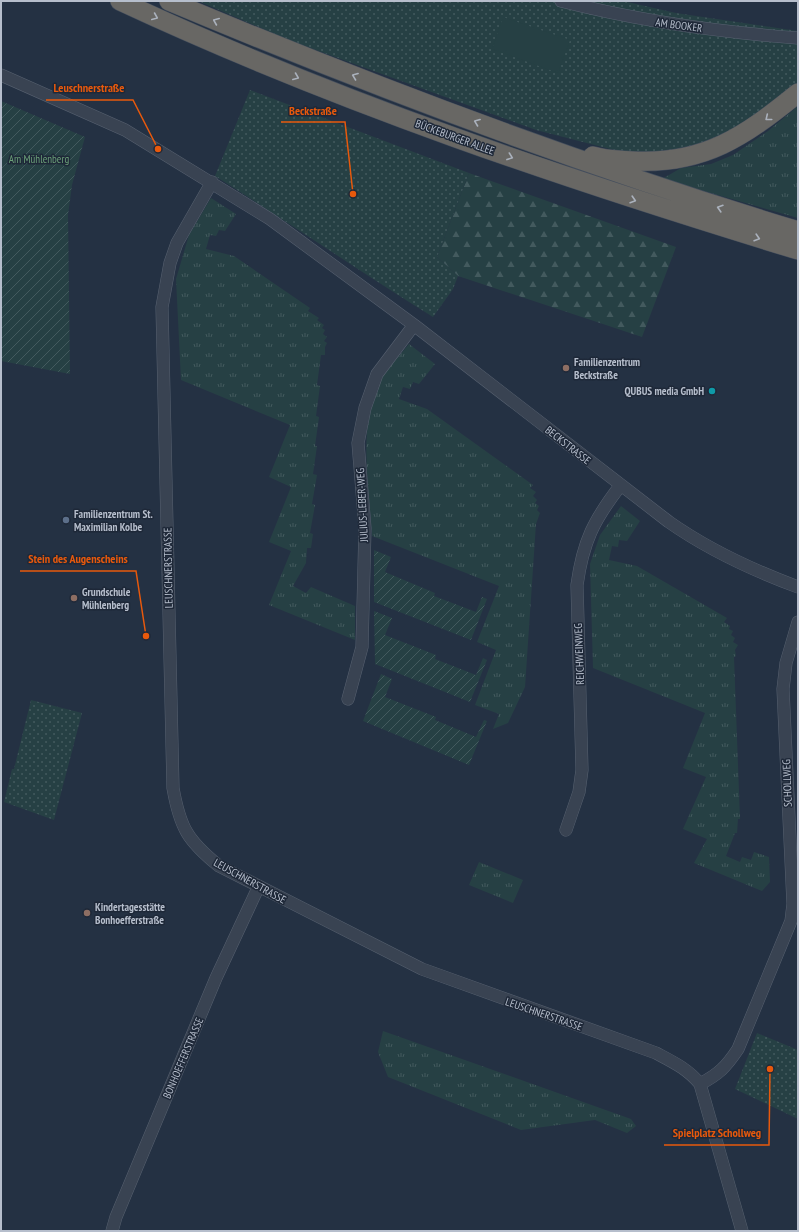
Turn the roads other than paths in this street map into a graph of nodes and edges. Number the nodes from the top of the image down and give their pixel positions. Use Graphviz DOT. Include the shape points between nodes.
graph roads {
  1 [pos="120,1"];
  2 [pos="169,1"];
  3 [pos="561,1"];
  4 [pos="798,38"];
  5 [pos="1,74"];
  6 [pos="798,93"];
  7 [pos="540,145"];
  8 [pos="212,182"];
  9 [pos="798,231"];
  10 [pos="798,250"];
  11 [pos="414,324"];
  12 [pos="620,486"];
  13 [pos="798,587"];
  14 [pos="798,622"];
  15 [pos="795,641"];
  16 [pos="348,699"];
  17 [pos="566,830"];
  18 [pos="258,888"];
  19 [pos="700,1084"];
  20 [pos="112,1231"];
  21 [pos="742,1231"];
  1 -- 10 [label="highway, BÜCKEBURGER ALLEE, one-way" via="252,59 529,165"];
  7 -- 2 [label="highway, BÜCKEBURGER ALLEE, one-way" via="259,39"];
  3 -- 4 [label="street, AM BOOKER" via="673,25"];
  5 -- 8 [label="street, BECKSTRASSE" via="125,130"];
  6 -- 7 [label="highway, one-way" via="742,135 697,155 670,160 616,160 602,159 563,147"];
  9 -- 7 [label="highway, BÜCKEBURGER ALLEE, one-way" via="697,201"];
  8 -- 11 [label="street, BECKSTRASSE" via="270,219"];
  8 -- 18 [label="street, LEUSCHNERSTRASSE" via="177,243 168,270 162,307 173,788 177,810 193,844 219,866"];
  11 -- 12 [label="street, BECKSTRASSE"];
  11 -- 16 [label="street, JULIUS-LEBER-WEG" via="377,374 365,408 358,443 365,528 362,647"];
  12 -- 13 [label="street, BECKSTRASSE" via="708,547"];
  12 -- 17 [label="street, REICHWEINWEG" via="591,529 580,563 577,585 582,770 579,792"];
  14 -- 15 [label="street, SCHOLLWEG"];
  15 -- 19 [label="street, SCHOLLWEG" via="786,663 783,689 793,904 791,921 738,1049 727,1067"];
  18 -- 19 [label="street, LEUSCHNERSTRASSE" via="422,969 656,1053 680,1065"];
  18 -- 20 [label="street, BONHOEFFERSTRASSE" via="216,978"];
  19 -- 21 [label="street, LEUSCHNERSTRASSE"];
}
